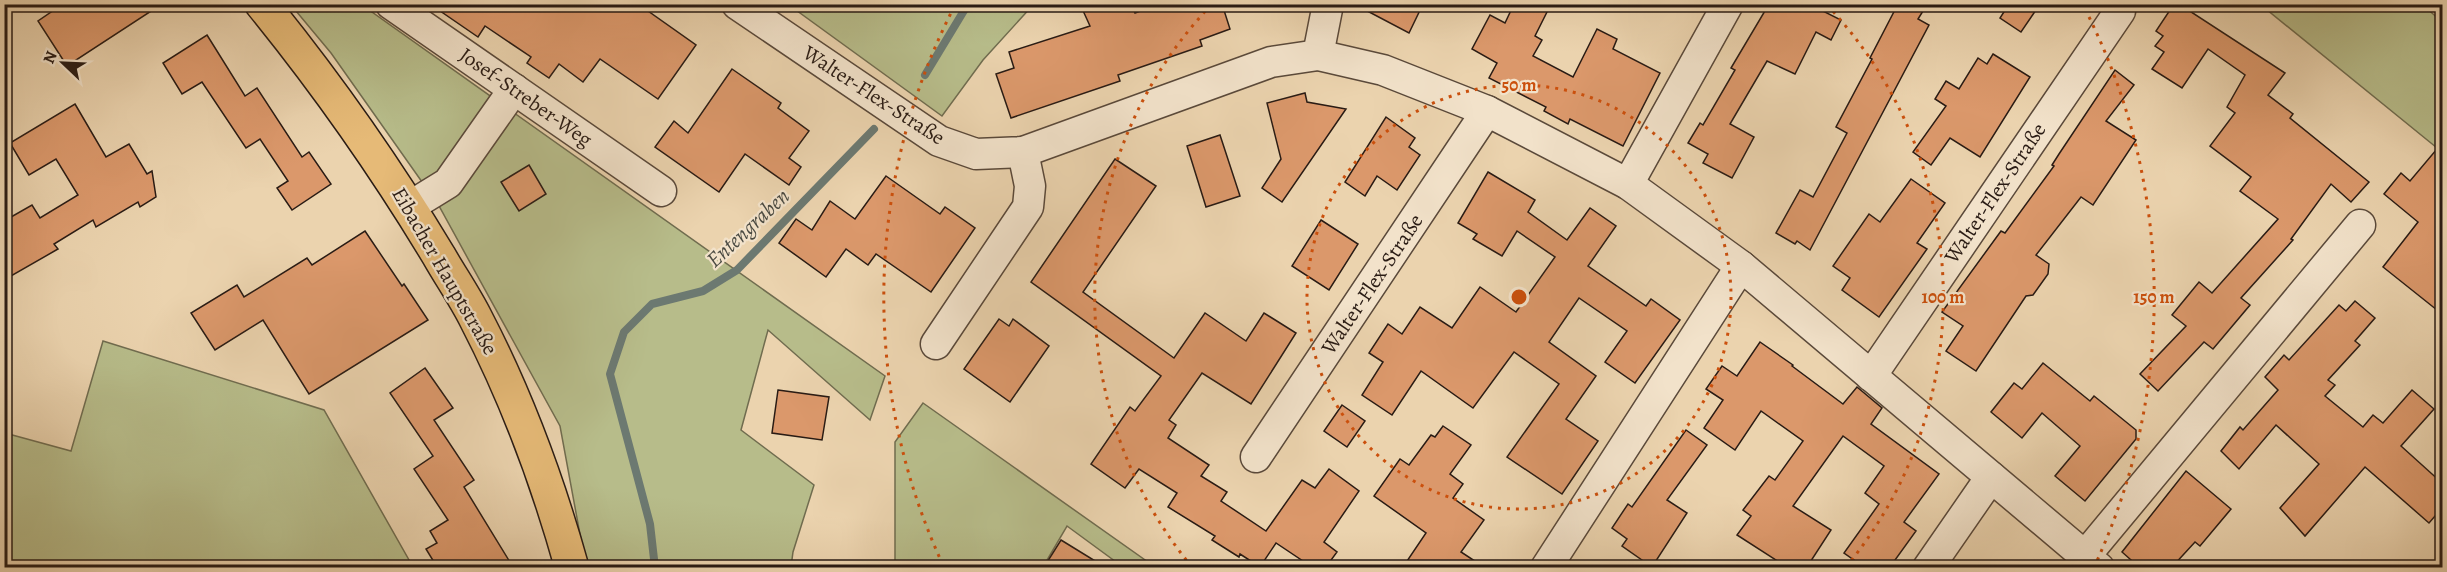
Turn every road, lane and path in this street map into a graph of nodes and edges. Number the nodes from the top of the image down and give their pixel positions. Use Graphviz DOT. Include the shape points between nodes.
graph roads {
  1 [pos="262,4"];
  2 [pos="391,4"];
  3 [pos="737,4"];
  4 [pos="1328,4"];
  5 [pos="1728,4"];
  6 [pos="2120,11"];
  7 [pos="1317,55"];
  8 [pos="514,88"];
  9 [pos="1487,111"];
  10 [pos="1023,152"];
  11 [pos="1628,184"];
  12 [pos="661,191"];
  13 [pos="409,207"];
  14 [pos="2360,225"];
  15 [pos="1741,266"];
  16 [pos="936,344"];
  17 [pos="1871,376"];
  18 [pos="1256,457"];
  19 [pos="1990,477"];
  20 [pos="2092,562"];
  21 [pos="572,567"];
  22 [pos="1546,567"];
  23 [pos="1928,567"];
  1 -- 13 [label="main road, Eibacher Hauptstraße" via="338,103"];
  2 -- 8 [label="street, Josef-Streber-Weg"];
  3 -- 10 [label="street, Walter-Flex-Straße" via="939,141 976,154"];
  4 -- 7 [label="street"];
  5 -- 11 [label="street"];
  6 -- 17 [label="street, Walter-Flex-Straße"];
  7 -- 9 [label="street, Walter-Flex-Straße" via="1383,70"];
  7 -- 10 [label="street, Walter-Flex-Straße" via="1271,62"];
  8 -- 12 [label="street, Josef-Streber-Weg"];
  8 -- 13 [label="street" via="448,183"];
  9 -- 11 [label="street, Walter-Flex-Straße"];
  9 -- 18 [label="street, Walter-Flex-Straße"];
  10 -- 16 [label="street" via="1030,186 1028,207"];
  11 -- 15 [label="street, Walter-Flex-Straße"];
  13 -- 21 [label="main road, Eibacher Hauptstraße" via="475,317 497,362 555,505"];
  14 -- 20 [label="street, Walter-Flex-Straße"];
  15 -- 17 [label="street, Walter-Flex-Straße"];
  15 -- 22 [label="street"];
  17 -- 19 [label="street, Walter-Flex-Straße"];
  19 -- 20 [label="street, Walter-Flex-Straße"];
  19 -- 23 [label="street"];
}
